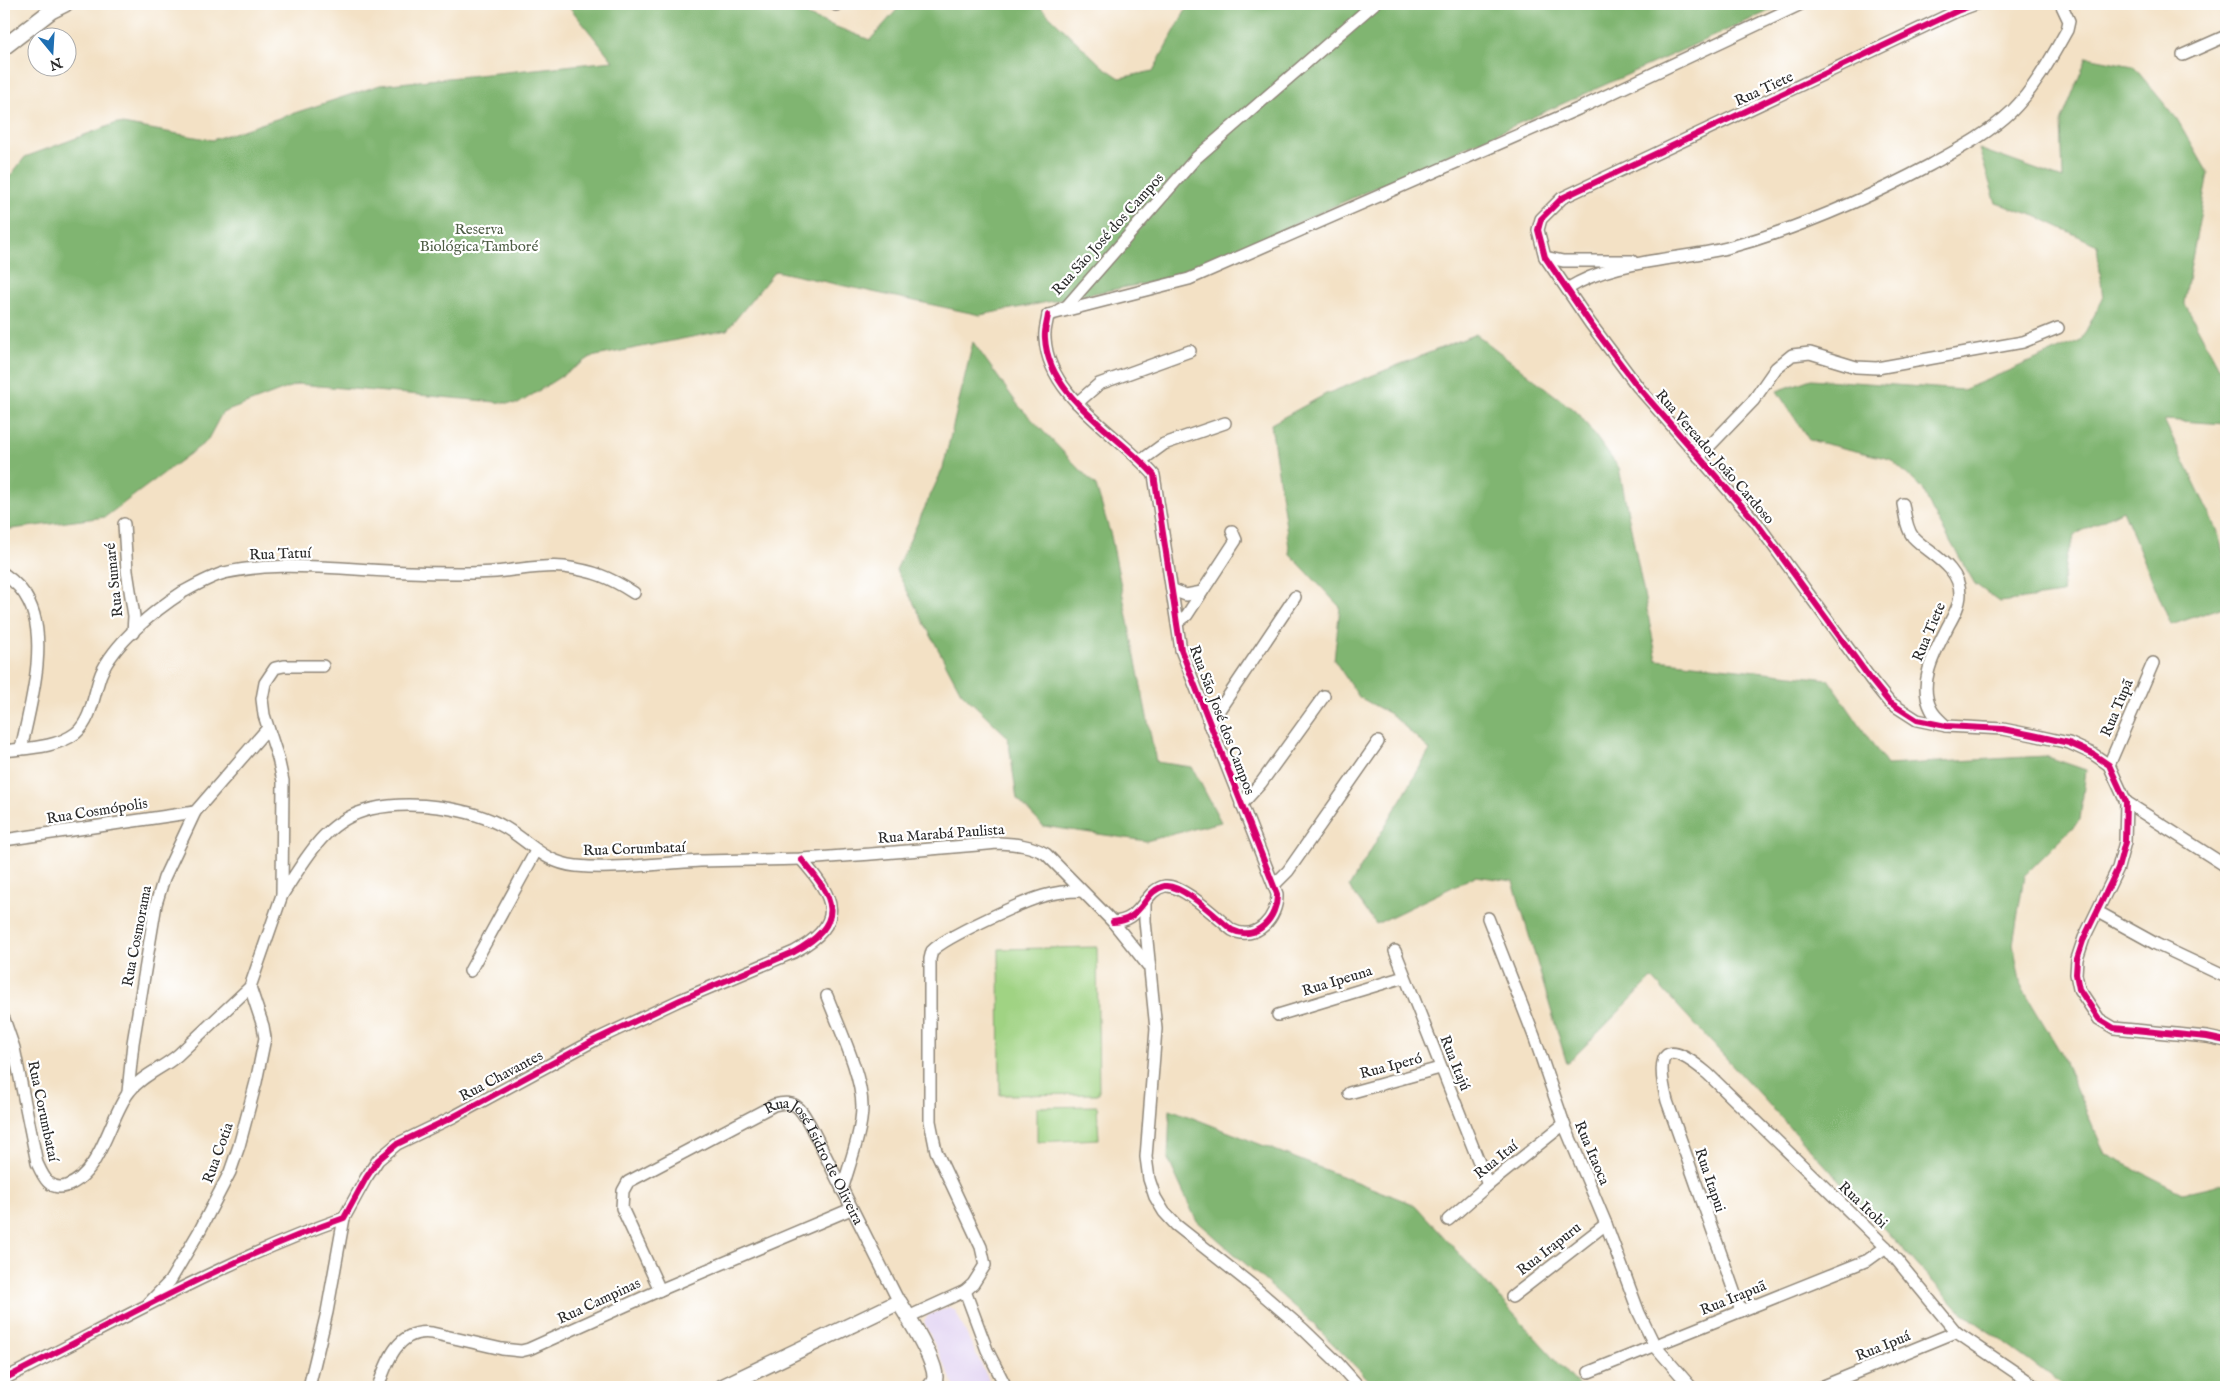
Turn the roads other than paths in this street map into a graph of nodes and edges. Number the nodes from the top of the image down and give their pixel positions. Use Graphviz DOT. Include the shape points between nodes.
graph roads {
  1 [pos="65,4"];
  2 [pos="1374,4"];
  3 [pos="1800,4"];
  4 [pos="1976,4"];
  5 [pos="2061,4"];
  6 [pos="2226,36"];
  7 [pos="4,47"];
  8 [pos="2183,55"];
  9 [pos="1562,198"];
  10 [pos="1545,257"];
  11 [pos="1646,262"];
  12 [pos="1568,289"];
  13 [pos="1048,315"];
  14 [pos="2058,328"];
  15 [pos="1190,351"];
  16 [pos="1077,403"];
  17 [pos="1225,423"];
  18 [pos="1699,457"];
  19 [pos="1142,460"];
  20 [pos="1904,504"];
  21 [pos="124,524"];
  22 [pos="1232,531"];
  23 [pos="4,574"];
  24 [pos="1173,590"];
  25 [pos="1202,592"];
  26 [pos="634,593"];
  27 [pos="1295,597"];
  28 [pos="1177,623"];
  29 [pos="133,633"];
  30 [pos="2153,663"];
  31 [pos="323,666"];
  32 [pos="1324,696"];
  33 [pos="1209,725"];
  34 [pos="1946,726"];
  35 [pos="267,729"];
  36 [pos="1378,742"];
  37 [pos="20,749"];
  38 [pos="4,751"];
  39 [pos="2109,765"];
  40 [pos="2126,802"];
  41 [pos="1241,805"];
  42 [pos="195,812"];
  43 [pos="4,840"];
  44 [pos="536,851"];
  45 [pos="801,859"];
  46 [pos="2226,866"];
  47 [pos="1274,885"];
  48 [pos="1081,890"];
  49 [pos="282,895"];
  50 [pos="1145,902"];
  51 [pos="2098,912"];
  52 [pos="1488,918"];
  53 [pos="1113,922"];
  54 [pos="1395,951"];
  55 [pos="1150,968"];
  56 [pos="470,971"];
  57 [pos="1404,977"];
  58 [pos="2226,977"];
  59 [pos="250,987"];
  60 [pos="827,996"];
  61 [pos="1278,1015"];
  62 [pos="4,1019"];
  63 [pos="2226,1042"];
  64 [pos="1665,1057"];
  65 [pos="1440,1068"];
  66 [pos="128,1092"];
  67 [pos="1349,1093"];
  68 [pos="1564,1124"];
  69 [pos="1488,1184"];
  70 [pos="842,1190"];
  71 [pos="851,1209"];
  72 [pos="344,1218"];
  73 [pos="1448,1220"];
  74 [pos="1606,1224"];
  75 [pos="1886,1247"];
  76 [pos="660,1290"];
  77 [pos="965,1291"];
  78 [pos="1512,1297"];
  79 [pos="899,1302"];
  80 [pos="143,1309"];
  81 [pos="1741,1311"];
  82 [pos="908,1317"];
  83 [pos="1956,1332"];
  84 [pos="1655,1346"];
  85 [pos="1589,1372"];
  86 [pos="4,1379"];
  87 [pos="309,1387"];
  88 [pos="378,1387"];
  89 [pos="722,1387"];
  90 [pos="930,1387"];
  91 [pos="1006,1387"];
  92 [pos="1358,1387"];
  93 [pos="1691,1387"];
  94 [pos="1820,1387"];
  95 [pos="2037,1387"];
  1 -- 7 [label="street"];
  2 -- 13 [label="street, Rua São José dos Campos" via="1196,158 1066,306"];
  3 -- 13 [label="street" via="1578,109 1188,280"];
  4 -- 9 [label="street, Rua Tiete"];
  5 -- 11 [label="street" via="2069,21 2067,30 2038,79 2012,110 1974,140 1900,180 1812,220 1727,248"];
  6 -- 8 [label="street"];
  9 -- 10 [label="street, Rua Vereador João Cardoso" via="1542,219 1538,230"];
  10 -- 11 [label="street" via="1570,261"];
  10 -- 12 [label="street, Rua Vereador João Cardoso"];
  11 -- 12 [label="street" via="1598,274"];
  12 -- 18 [label="street, Rua Vereador João Cardoso" via="1638,387"];
  13 -- 16 [label="street, Rua São José dos Campos" via="1045,337 1049,361"];
  14 -- 18 [label="street" via="2023,342 1877,368 1856,367 1810,353 1792,355 1776,368 1753,401"];
  15 -- 16 [label="street" via="1099,384"];
  16 -- 19 [label="street, Rua São José dos Campos"];
  17 -- 19 [label="street" via="1164,444"];
  18 -- 34 [label="street, Rua Vereador João Cardoso" via="1756,522 1890,702 1917,720"];
  19 -- 24 [label="street, Rua São José dos Campos" via="1154,475"];
  20 -- 34 [label="street, Rua Tiete" via="1912,536 1942,561 1959,585 1955,613 1935,652 1928,674 1928,700 1932,711"];
  21 -- 29 [label="street, Rua Sumaré"];
  22 -- 25 [label="street" via="1236,540"];
  23 -- 37 [label="street" via="17,584 29,602 35,621 34,681"];
  24 -- 25 [label="street" via="1186,596"];
  24 -- 28 [label="street, Rua São José dos Campos"];
  25 -- 28 [label="street" via="1187,615"];
  26 -- 29 [label="street, Rua Tatuí" via="608,577 556,567 456,573 269,567 224,573 207,579 158,610"];
  27 -- 33 [label="street"];
  28 -- 33 [label="street, Rua São José dos Campos" via="1181,650"];
  29 -- 37 [label="street, Rua Tatuí" via="102,673 81,728 52,744"];
  30 -- 39 [label="street, Rua Tupã"];
  31 -- 35 [label="street" via="275,668 265,683 262,699"];
  32 -- 41 [label="street" via="1261,783"];
  33 -- 41 [label="street, Rua São José dos Campos"];
  34 -- 39 [label="street, Rua Vereador João Cardoso" via="2003,729 2042,737 2093,754"];
  35 -- 42 [label="street, Rua Cosmorama"];
  35 -- 49 [label="street" via="283,780"];
  36 -- 47 [label="street" via="1292,866"];
  37 -- 38 [label="street, Rua Tatuí"];
  39 -- 40 [label="street"];
  40 -- 46 [label="street"];
  40 -- 51 [label="street" via="2125,842 2118,868"];
  41 -- 47 [label="street, Rua São José dos Campos"];
  42 -- 43 [label="street, Rua Cosmópolis"];
  42 -- 66 [label="street, Rua Cosmorama" via="164,878 156,904"];
  44 -- 45 [label="street, Rua Corumbataí" via="557,862 591,867"];
  44 -- 49 [label="street, Rua Corumbataí" via="508,829 471,812 382,807 346,818 324,833"];
  44 -- 56 [label="street"];
  45 -- 48 [label="street, Rua Marabá Paulista" via="998,843 1023,845 1046,854"];
  45 -- 72 [label="street, Rua Chavantes" via="825,888 828,900 829,922 811,943 595,1040 397,1144 375,1165"];
  47 -- 50 [label="street, Rua São José dos Campos" via="1276,906 1263,927 1251,933 1232,930 1174,887 1158,888"];
  48 -- 53 [label="street, Rua Marabá Paulista"];
  48 -- 77 [label="street" via="1024,902 932,951 932,1135 936,1151 985,1256 985,1265"];
  49 -- 59 [label="street"];
  50 -- 53 [label="street, Rua São José dos Campos" via="1132,917"];
  50 -- 55 [label="street"];
  51 -- 58 [label="street"];
  51 -- 63 [label="street" via="2084,938 2076,974 2079,989 2098,1019 2114,1028 2207,1037"];
  52 -- 68 [label="street, Rua Itaoca"];
  53 -- 55 [label="street, Rua Marabá Paulista"];
  54 -- 57 [label="street, Rua Itajú"];
  55 -- 92 [label="street" via="1156,1029 1146,1157 1148,1179 1155,1197 1176,1225 1303,1330"];
  57 -- 61 [label="street, Rua Ipeuna"];
  57 -- 65 [label="street, Rua Itajú"];
  59 -- 66 [label="street, Rua Corumbataí" via="178,1055"];
  59 -- 80 [label="street, Rua Cotia" via="265,1038 239,1146 220,1194 170,1281"];
  60 -- 70 [label="street" via="861,1092 861,1118"];
  62 -- 66 [label="street, Rua Corumbataí" via="14,1048 37,1163 53,1186 74,1183 99,1154"];
  64 -- 75 [label="street, Rua Itobi" via="1678,1053 1697,1065"];
  64 -- 81 [label="street, Rua Itapui" via="1661,1073 1667,1101"];
  65 -- 67 [label="street, Rua Iperó"];
  65 -- 69 [label="street, Rua Itajú"];
  68 -- 69 [label="street, Rua Itaí"];
  68 -- 74 [label="street, Rua Itaoca"];
  69 -- 73 [label="street, Rua Itaí"];
  70 -- 71 [label="street, Rua José Isidro de Oliveira"];
  70 -- 76 [label="street, Rua José Isidro de Oliveira" via="805,1116 790,1102 774,1105 636,1177 623,1190 622,1208"];
  71 -- 76 [label="street, Rua Campinas"];
  71 -- 79 [label="street, Rua José Isidro de Oliveira"];
  72 -- 80 [label="street" via="235,1263"];
  72 -- 87 [label="street, Rua Chavantes"];
  74 -- 78 [label="street, Rua Irapuru"];
  74 -- 84 [label="street, Rua Itaoca"];
  75 -- 81 [label="street, Rua Irapuã" via="1868,1260"];
  75 -- 83 [label="street, Rua Itobi"];
  76 -- 88 [label="street, Rua Campinas" via="521,1351 502,1350 427,1332 414,1333 394,1350"];
  77 -- 82 [label="street"];
  77 -- 91 [label="street" via="987,1350"];
  79 -- 82 [label="street, Rua José Isidro de Oliveira"];
  79 -- 89 [label="street"];
  80 -- 86 [label="street"];
  81 -- 84 [label="street, Rua Irapuã"];
  82 -- 90 [label="street, Rua José Isidro de Oliveira" via="935,1374 935,1381"];
  83 -- 94 [label="street, Rua Ipuá"];
  83 -- 95 [label="street, Rua Itobi"];
  84 -- 85 [label="street, Rua Irapuã"];
  84 -- 93 [label="street, Rua Itaoca"];
}
